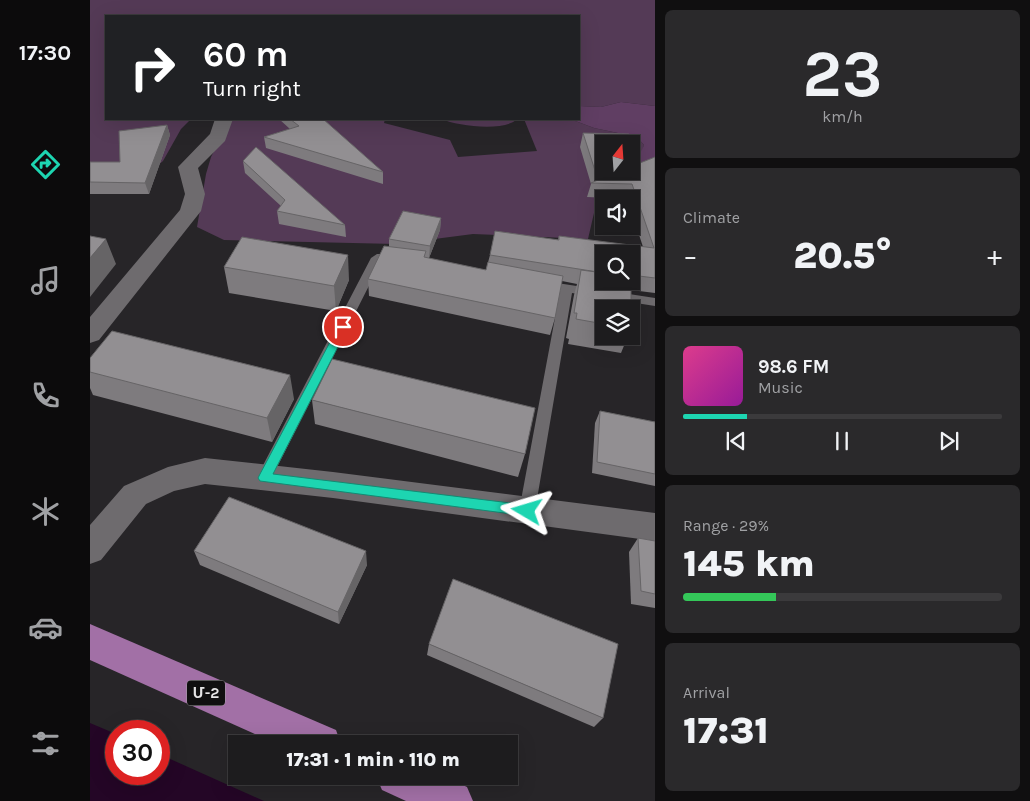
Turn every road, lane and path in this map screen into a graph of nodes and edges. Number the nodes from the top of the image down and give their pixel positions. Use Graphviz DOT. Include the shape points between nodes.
graph roads {
  1 [pos="224,120"];
  2 [pos="414,261"];
  3 [pos="533,283"];
  4 [pos="567,288"];
  5 [pos="655,302"];
  6 [pos="90,334"];
  7 [pos="264,478"];
  8 [pos="527,511"];
  9 [pos="655,527"];
  10 [pos="90,549"];
  11 [pos="90,642"];
  12 [pos="302,735"];
  13 [pos="417,785"];
  14 [pos="453,801"];
  1 -- 6 [label="street" via="218,138 188,167 195,194 190,211"];
  2 -- 7 [label="lane" via="378,258"];
  3 -- 4 [label="lane"];
  4 -- 5 [label="lane"];
  4 -- 8 [label="lane"];
  7 -- 8 [label="street"];
  7 -- 10 [label="street" via="204,471 168,480 135,495"];
  8 -- 9 [label="street"];
  11 -- 12 [label="highway, Մ-2"];
  13 -- 14 [label="highway"];
}
